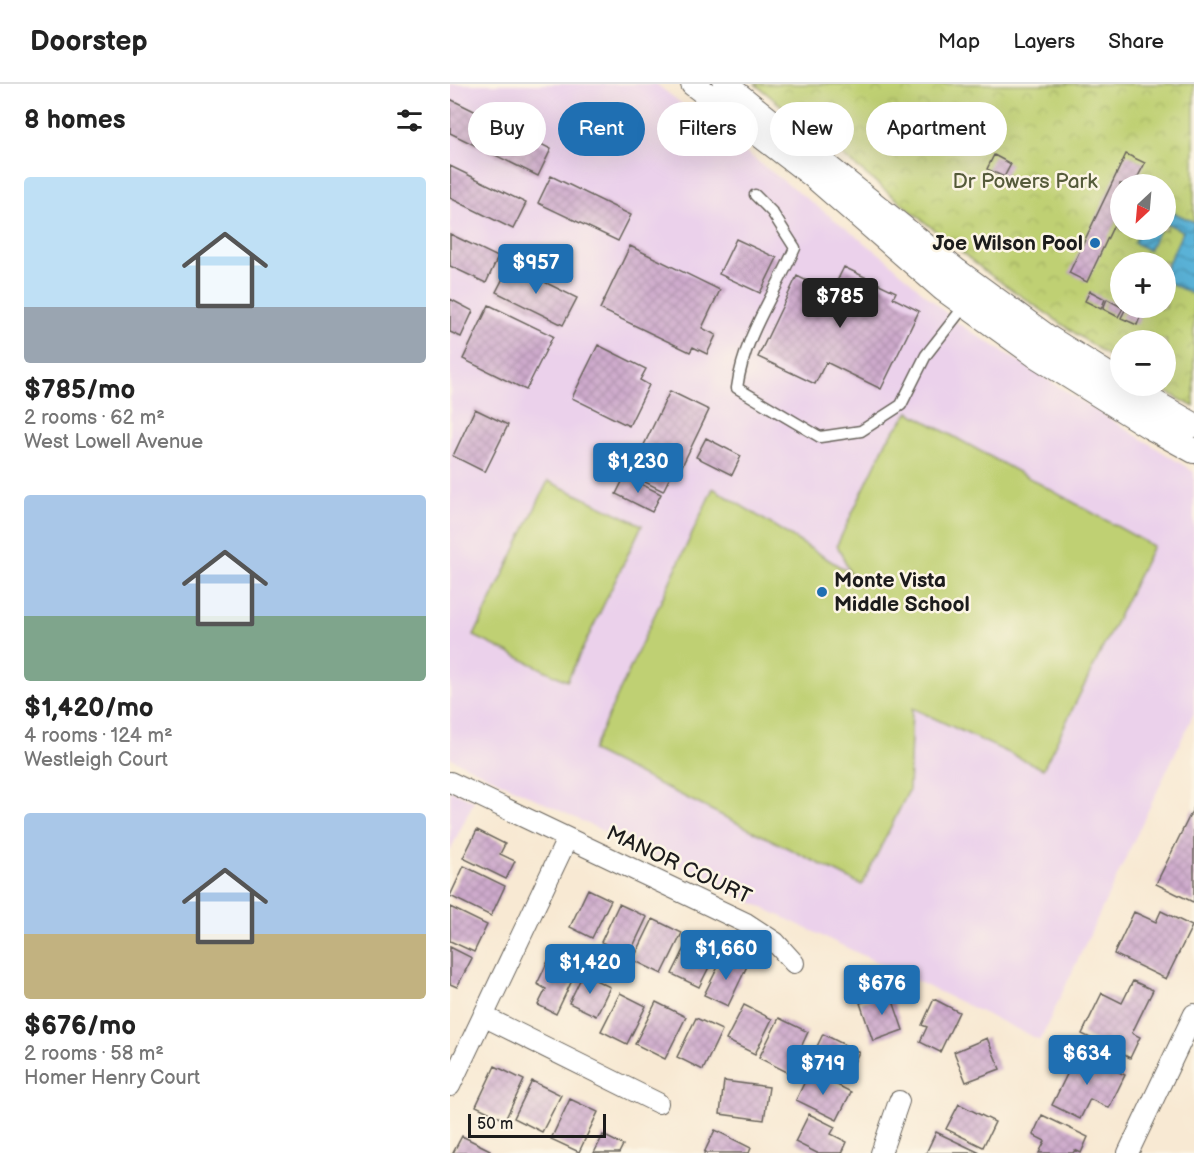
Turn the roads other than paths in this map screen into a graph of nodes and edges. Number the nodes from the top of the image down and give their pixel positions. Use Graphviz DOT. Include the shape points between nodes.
graph roads {
  1 [pos="693,84"];
  2 [pos="725,84"];
  3 [pos="755,195"];
  4 [pos="972,296"];
  5 [pos="1110,376"];
  6 [pos="1143,396"];
  7 [pos="1194,425"];
  8 [pos="1194,451"];
  9 [pos="450,782"];
  10 [pos="567,839"];
  11 [pos="794,963"];
  12 [pos="1194,1014"];
  13 [pos="483,1017"];
  14 [pos="450,1086"];
  15 [pos="899,1101"];
  16 [pos="658,1103"];
  17 [pos="882,1153"];
  18 [pos="1128,1153"];
  1 -- 4 [label="street"];
  2 -- 4 [label="street"];
  3 -- 4 [label="lane" via="772,212 795,248 756,322 737,388 820,437 861,431 901,405 926,355"];
  4 -- 5 [label="street"];
  4 -- 8 [label="street" via="1035,356"];
  6 -- 7 [label="street"];
  9 -- 10 [label="street, MANOR COURT"];
  10 -- 11 [label="street, MANOR COURT" via="746,923 775,942"];
  10 -- 13 [label="street"];
  12 -- 18 [label="street"];
  13 -- 14 [label="street"];
  13 -- 16 [label="street"];
  15 -- 17 [label="street"];
}
